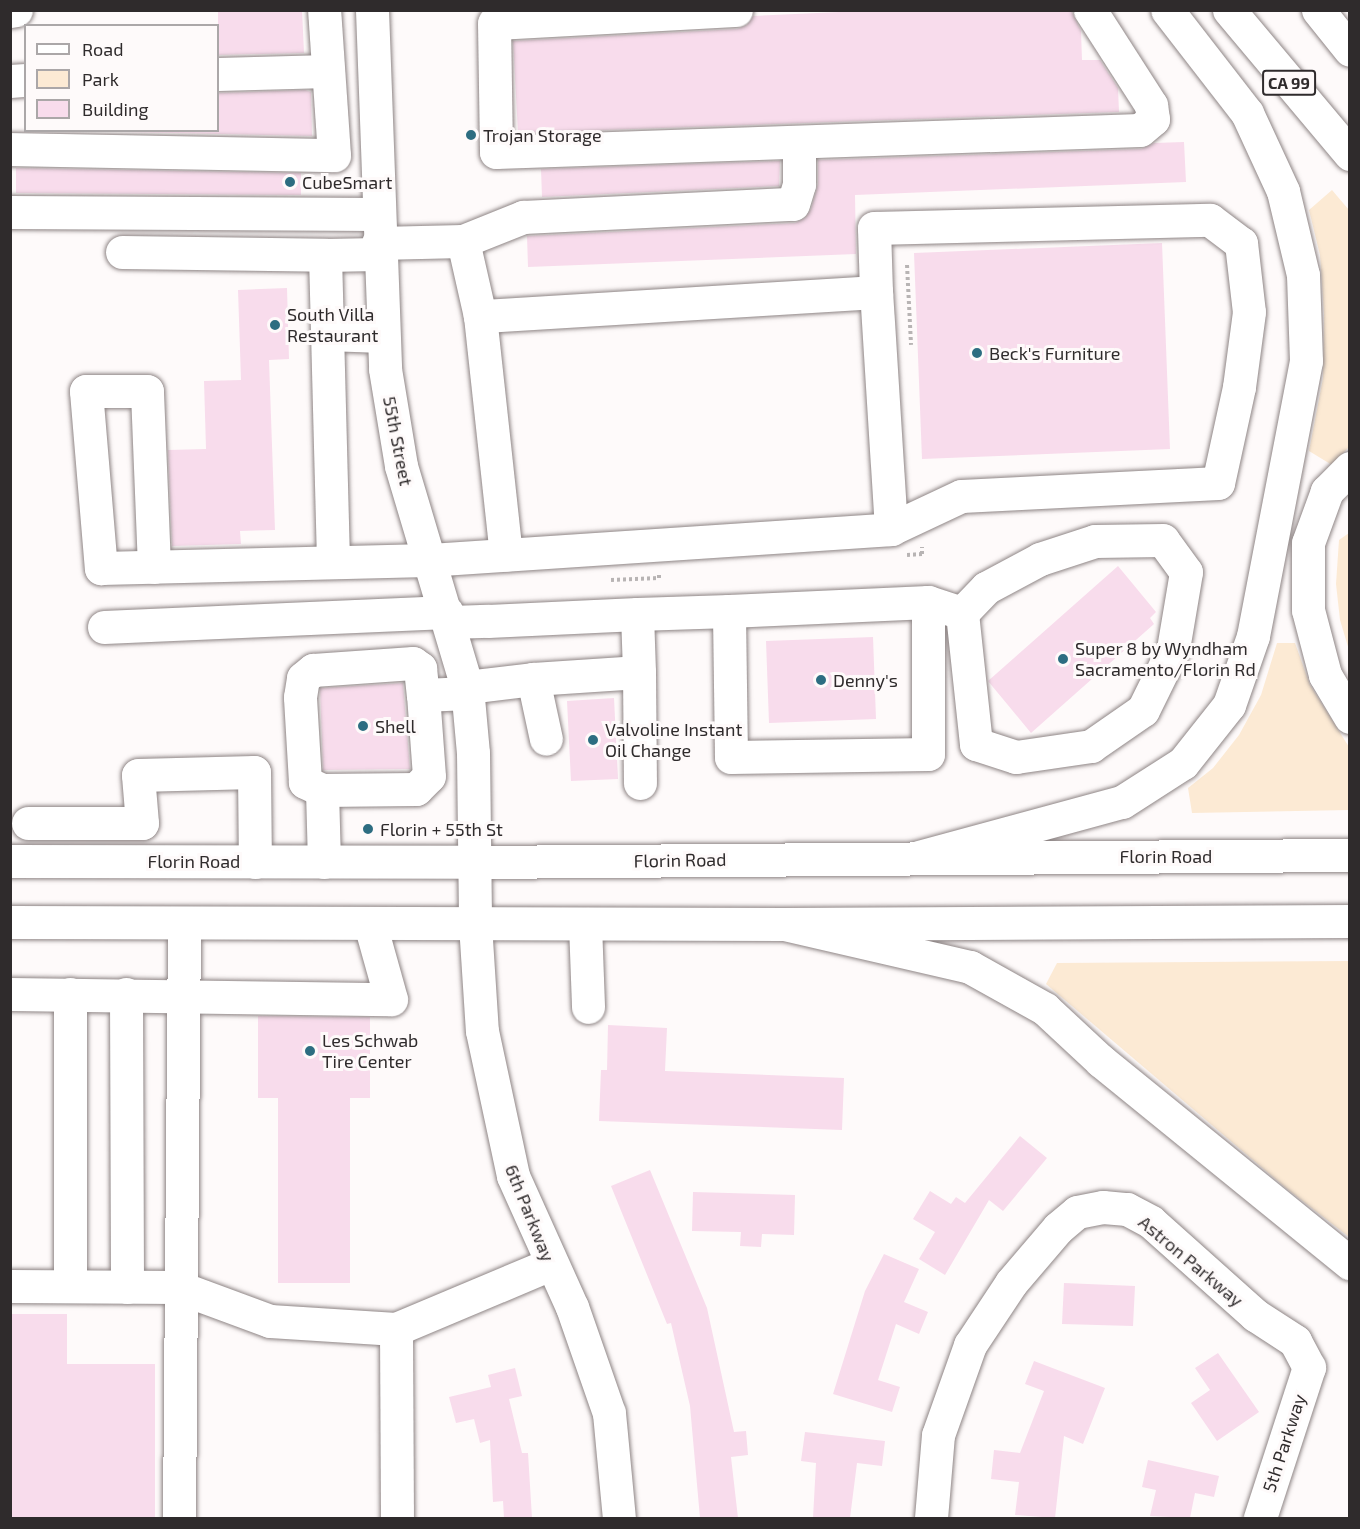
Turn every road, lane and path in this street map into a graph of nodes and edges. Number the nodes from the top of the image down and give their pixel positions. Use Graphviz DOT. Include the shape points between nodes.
graph roads {
  1 [pos="16,10"];
  2 [pos="324,10"];
  3 [pos="372,10"];
  4 [pos="736,10"];
  5 [pos="1090,10"];
  6 [pos="1167,10"];
  7 [pos="1229,10"];
  8 [pos="1317,10"];
  9 [pos="10,11"];
  10 [pos="1350,50"];
  11 [pos="328,70"];
  12 [pos="219,74"];
  13 [pos="800,142"];
  14 [pos="10,149"];
  15 [pos="1350,154"];
  16 [pos="10,212"];
  17 [pos="378,237"];
  18 [pos="463,241"];
  19 [pos="122,252"];
  20 [pos="325,255"];
  21 [pos="876,292"];
  22 [pos="480,316"];
  23 [pos="327,334"];
  24 [pos="382,336"];
  25 [pos="1350,468"];
  26 [pos="891,529"];
  27 [pos="506,555"];
  28 [pos="428,560"];
  29 [pos="333,562"];
  30 [pos="154,567"];
  31 [pos="928,602"];
  32 [pos="729,610"];
  33 [pos="962,613"];
  34 [pos="637,614"];
  35 [pos="449,617"];
  36 [pos="104,627"];
  37 [pos="639,672"];
  38 [pos="533,679"];
  39 [pos="468,690"];
  40 [pos="423,694"];
  41 [pos="1350,717"];
  42 [pos="546,739"];
  43 [pos="640,783"];
  44 [pos="322,790"];
  45 [pos="28,823"];
  46 [pos="142,823"];
  47 [pos="1350,855"];
  48 [pos="919,857"];
  49 [pos="10,861"];
  50 [pos="142,861"];
  51 [pos="255,862"];
  52 [pos="324,862"];
  53 [pos="475,862"];
  54 [pos="1350,921"];
  55 [pos="10,922"];
  56 [pos="183,923"];
  57 [pos="370,924"];
  58 [pos="475,924"];
  59 [pos="585,924"];
  60 [pos="784,924"];
  61 [pos="10,994"];
  62 [pos="69,994"];
  63 [pos="126,994"];
  64 [pos="182,994"];
  65 [pos="588,1007"];
  66 [pos="1350,1263"];
  67 [pos="551,1264"];
  68 [pos="10,1286"];
  69 [pos="70,1287"];
  70 [pos="127,1287"];
  71 [pos="178,1287"];
  72 [pos="396,1329"];
  73 [pos="1309,1367"];
  74 [pos="179,1518"];
  75 [pos="397,1518"];
  76 [pos="619,1518"];
  77 [pos="932,1518"];
  78 [pos="1260,1518"];
  1 -- 9 [label="main road"];
  2 -- 11 [label="main road"];
  3 -- 17 [label="main road, 55th Street"];
  4 -- 13 [label="main road" via="494,22 496,152"];
  5 -- 13 [label="main road" via="1151,105 1153,119 1140,130"];
  6 -- 48 [label="main road" via="1247,113 1283,191 1304,274 1306,361 1253,636 1229,705 1183,763 1122,802"];
  7 -- 15 [label="main road, CA 99"];
  8 -- 10 [label="main road"];
  11 -- 12 [label="main road"];
  11 -- 14 [label="main road" via="334,155"];
  13 -- 18 [label="main road" via="800,184 793,204 523,217"];
  16 -- 17 [label="main road"];
  17 -- 18 [label="main road"];
  17 -- 20 [label="main road"];
  17 -- 24 [label="main road, 55th Street"];
  18 -- 22 [label="main road"];
  19 -- 20 [label="main road"];
  20 -- 23 [label="main road"];
  21 -- 22 [label="main road"];
  21 -- 26 [label="main road"];
  21 -- 26 [label="main road" via="874,228 1210,220 1240,243 1249,312 1239,387 1218,483 961,496"];
  22 -- 27 [label="main road"];
  23 -- 24 [label="main road"];
  23 -- 29 [label="main road"];
  24 -- 28 [label="main road, 55th Street" via="401,466"];
  25 -- 41 [label="main road" via="1327,491 1308,543 1308,610 1325,675"];
  26 -- 27 [label="main road"];
  27 -- 28 [label="main road"];
  28 -- 29 [label="main road"];
  28 -- 35 [label="main road, 55th Street"];
  29 -- 30 [label="main road"];
  30 -- 30 [label="main road" via="147,392 86,392 101,568"];
  31 -- 32 [label="main road"];
  31 -- 32 [label="main road" via="928,754 731,757"];
  31 -- 33 [label="main road"];
  32 -- 34 [label="main road"];
  33 -- 33 [label="main road" via="976,744 1016,757 1091,746 1143,710 1173,649 1186,572 1163,540 1095,541 1040,559 986,588"];
  34 -- 35 [label="main road"];
  34 -- 37 [label="main road"];
  35 -- 36 [label="main road"];
  35 -- 39 [label="main road, 55th Street"];
  37 -- 38 [label="main road"];
  37 -- 43 [label="main road"];
  38 -- 39 [label="main road"];
  38 -- 42 [label="main road"];
  39 -- 40 [label="main road"];
  39 -- 53 [label="main road, 55th Street"];
  40 -- 44 [label="main road" via="429,776 416,789"];
  40 -- 44 [label="main road" via="420,668 413,663 313,670 303,678 300,697 305,782"];
  44 -- 52 [label="main road"];
  45 -- 46 [label="main road"];
  46 -- 50 [label="main road"];
  46 -- 51 [label="main road" via="138,775 254,772"];
  47 -- 48 [label="main road, Florin Road"];
  48 -- 53 [label="main road, Florin Road"];
  49 -- 50 [label="main road, Florin Road"];
  50 -- 51 [label="main road, Florin Road"];
  51 -- 52 [label="main road, Florin Road"];
  52 -- 53 [label="main road, Florin Road"];
  53 -- 58 [label="main road, 6th Parkway"];
  54 -- 60 [label="main road"];
  55 -- 56 [label="main road"];
  56 -- 57 [label="main road"];
  56 -- 64 [label="main road"];
  57 -- 58 [label="main road"];
  57 -- 64 [label="main road" via="391,999"];
  58 -- 59 [label="main road"];
  58 -- 67 [label="main road, 6th Parkway" via="482,1031 495,1105 513,1176"];
  59 -- 60 [label="main road"];
  59 -- 65 [label="main road"];
  60 -- 66 [label="main road" via="970,967 1045,1009 1101,1061"];
  61 -- 62 [label="main road"];
  62 -- 63 [label="main road"];
  62 -- 69 [label="main road"];
  63 -- 64 [label="main road"];
  63 -- 70 [label="main road"];
  64 -- 71 [label="main road"];
  67 -- 72 [label="main road"];
  67 -- 76 [label="main road, 6th Parkway" via="580,1329 609,1413"];
  68 -- 69 [label="main road"];
  69 -- 70 [label="main road"];
  70 -- 71 [label="main road"];
  71 -- 72 [label="main road" via="270,1321"];
  71 -- 74 [label="main road"];
  72 -- 75 [label="main road"];
  73 -- 77 [label="main road, Astron Parkway" via="1295,1341 1238,1300 1151,1222 1127,1209 1103,1207 1077,1212 1058,1228 1011,1283 970,1345 938,1435"];
  73 -- 78 [label="main road, 5th Parkway"];
}
